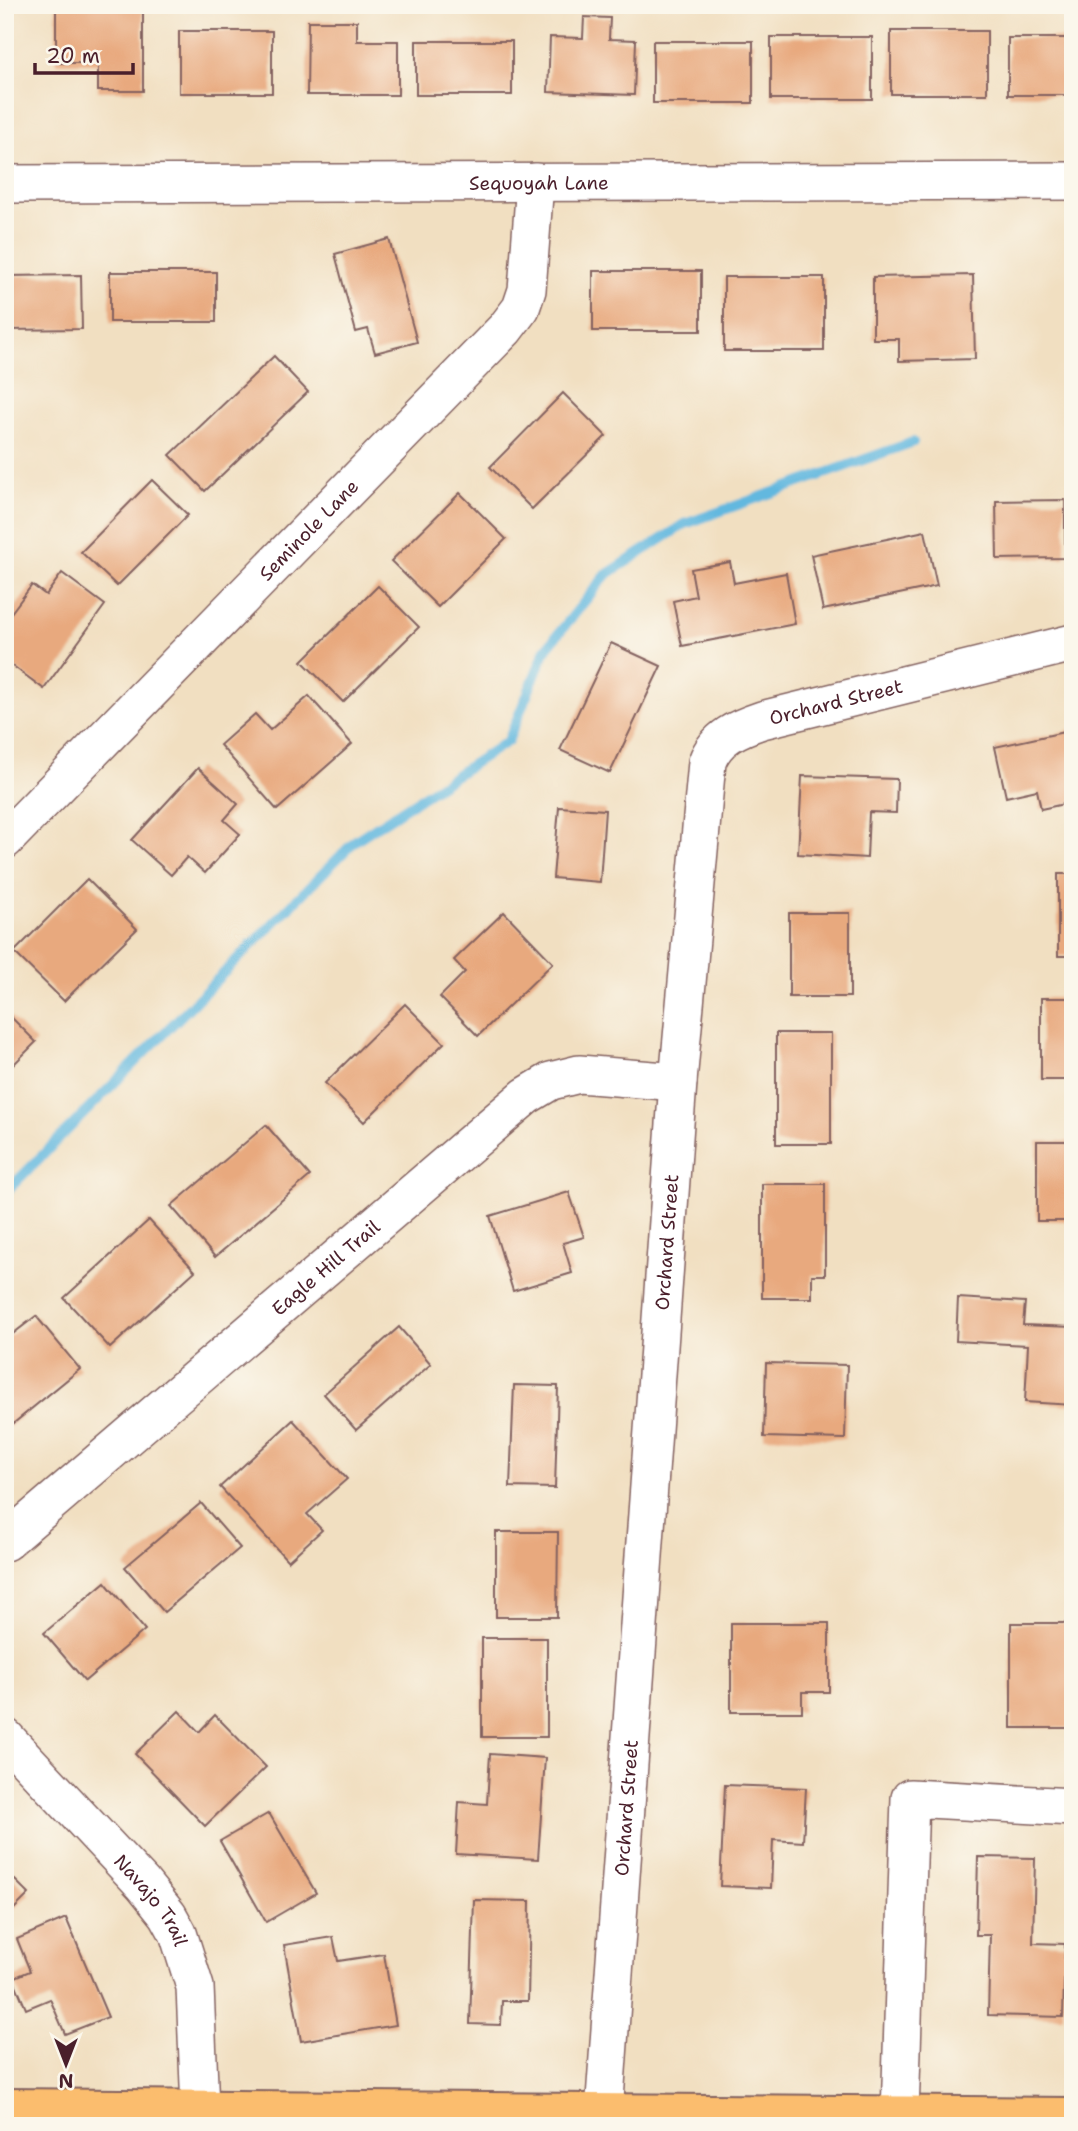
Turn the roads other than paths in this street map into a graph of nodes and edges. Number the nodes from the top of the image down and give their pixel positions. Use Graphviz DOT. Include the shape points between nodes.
graph roads {
  1 [pos="1073,181"];
  2 [pos="535,182"];
  3 [pos="5,184"];
  4 [pos="1073,643"];
  5 [pos="5,840"];
  6 [pos="678,1082"];
  7 [pos="5,1542"];
  8 [pos="5,1737"];
  9 [pos="1073,1807"];
  10 [pos="5,2108"];
  11 [pos="200,2109"];
  12 [pos="604,2113"];
  13 [pos="900,2115"];
  14 [pos="1073,2117"];
  1 -- 2 [label="street, Sequoyah Lane"];
  2 -- 3 [label="street, Sequoyah Lane"];
  2 -- 5 [label="street, Seminole Lane" via="527,290 505,329"];
  4 -- 6 [label="street, Orchard Street" via="762,720 731,732 714,747 704,779"];
  6 -- 7 [label="street, Eagle Hill Trail" via="579,1074 551,1081 526,1096"];
  6 -- 12 [label="street, Orchard Street"];
  8 -- 11 [label="street, Navajo Trail" via="143,1884 178,1933 195,1987"];
  9 -- 13 [label="street" via="910,1798"];
  10 -- 11 [label="main road"];
  11 -- 12 [label="main road"];
  12 -- 13 [label="main road"];
  13 -- 14 [label="main road"];
}
